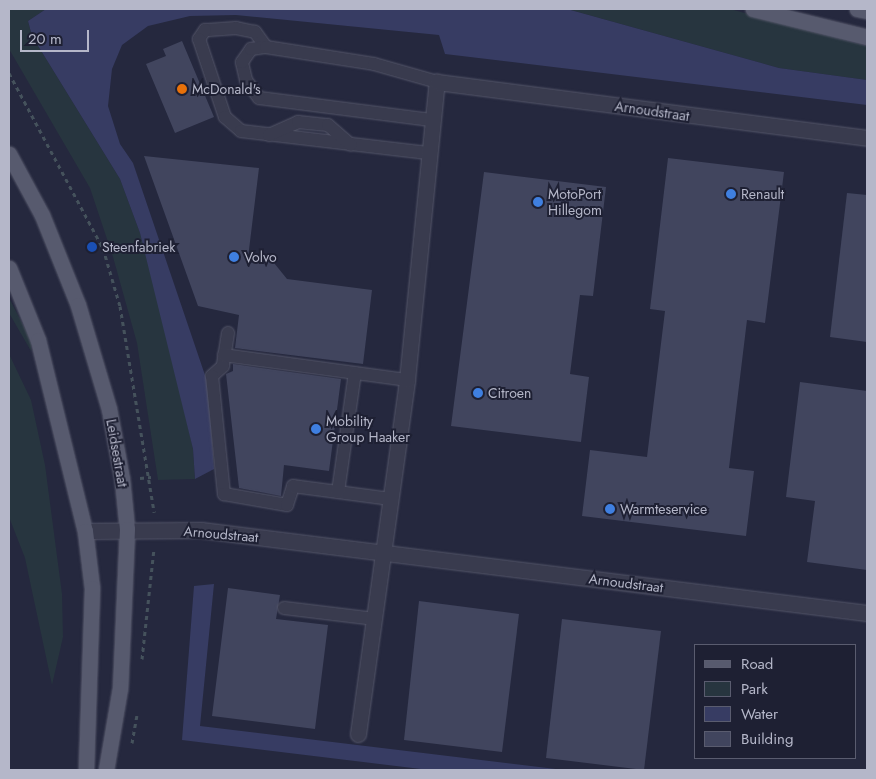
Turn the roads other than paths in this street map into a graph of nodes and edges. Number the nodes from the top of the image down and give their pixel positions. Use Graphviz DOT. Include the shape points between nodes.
graph roads {
  1 [pos="753,9"];
  2 [pos="857,9"];
  3 [pos="867,11"];
  4 [pos="867,37"];
  5 [pos="266,47"];
  6 [pos="437,82"];
  7 [pos="431,120"];
  8 [pos="268,135"];
  9 [pos="867,138"];
  10 [pos="351,145"];
  11 [pos="428,153"];
  12 [pos="9,154"];
  13 [pos="9,268"];
  14 [pos="228,333"];
  15 [pos="224,355"];
  16 [pos="355,373"];
  17 [pos="407,380"];
  18 [pos="338,492"];
  19 [pos="390,499"];
  20 [pos="127,529"];
  21 [pos="86,531"];
  22 [pos="385,553"];
  23 [pos="284,608"];
  24 [pos="867,613"];
  25 [pos="375,619"];
  26 [pos="358,734"];
  27 [pos="86,770"];
  28 [pos="106,770"];
  1 -- 4 [label="main road"];
  2 -- 3 [label="main road"];
  5 -- 6 [label="lane, Arnoudstraat" via="374,64"];
  5 -- 7 [label="lane" via="251,49 242,62 246,80 259,98"];
  5 -- 8 [label="lane" via="255,32 236,28 206,30 199,39 225,116 241,131"];
  6 -- 7 [label="street"];
  6 -- 9 [label="street, Arnoudstraat"];
  7 -- 11 [label="street"];
  8 -- 10 [label="lane"];
  8 -- 10 [label="lane" via="298,122 328,125"];
  10 -- 11 [label="lane"];
  11 -- 17 [label="street"];
  12 -- 20 [label="main road, Leidsestraat" via="42,215 78,305 109,409"];
  13 -- 21 [label="main road" via="38,340"];
  14 -- 15 [label="lane"];
  15 -- 16 [label="lane"];
  15 -- 18 [label="lane" via="222,366 212,376 224,494 287,505 293,486"];
  16 -- 17 [label="lane"];
  16 -- 18 [label="lane"];
  17 -- 19 [label="street"];
  18 -- 19 [label="lane"];
  19 -- 22 [label="street"];
  20 -- 21 [label="street, Arnoudstraat"];
  20 -- 22 [label="street, Arnoudstraat" via="201,530"];
  20 -- 28 [label="main road, Leidsestraat" via="120,688"];
  21 -- 27 [label="main road" via="92,625"];
  22 -- 24 [label="street, Arnoudstraat"];
  22 -- 25 [label="street"];
  23 -- 25 [label="lane"];
  25 -- 26 [label="street"];
}
